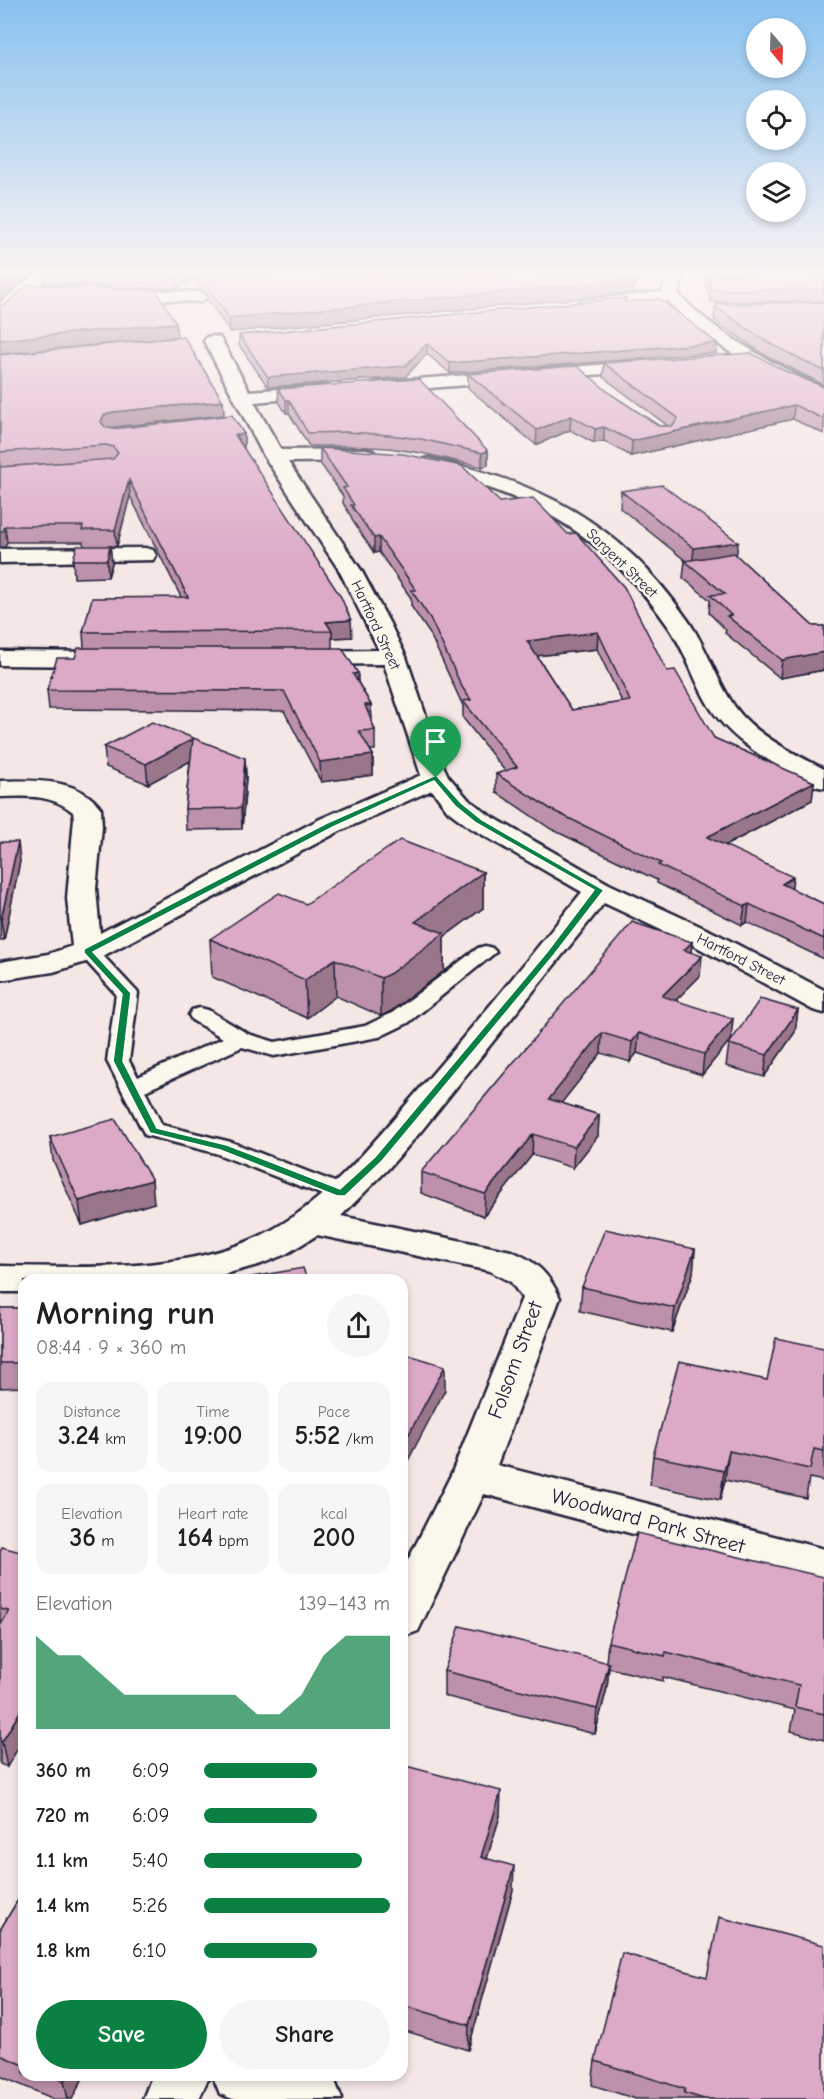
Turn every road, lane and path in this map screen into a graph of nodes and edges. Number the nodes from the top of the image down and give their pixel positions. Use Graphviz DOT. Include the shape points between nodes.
graph roads {
  1 [pos="227,371"];
  2 [pos="581,371"];
  3 [pos="773,371"];
  4 [pos="597,385"];
  5 [pos="824,395"];
  6 [pos="242,412"];
  7 [pos="274,456"];
  8 [pos="145,555"];
  9 [pos="0,556"];
  10 [pos="394,657"];
  11 [pos="0,658"];
  12 [pos="120,658"];
  13 [pos="275,658"];
  14 [pos="436,778"];
  15 [pos="824,780"];
  16 [pos="0,789"];
  17 [pos="599,890"];
  18 [pos="88,951"];
  19 [pos="485,952"];
  20 [pos="0,971"];
  21 [pos="824,1003"];
  22 [pos="200,1015"];
  23 [pos="240,1039"];
  24 [pos="132,1088"];
  25 [pos="341,1194"];
  26 [pos="310,1222"];
  27 [pos="167,1274"];
  28 [pos="0,1279"];
  29 [pos="18,1279"];
  30 [pos="472,1475"];
  31 [pos="824,1567"];
  32 [pos="408,1606"];
  33 [pos="179,2081"];
  34 [pos="261,2081"];
  35 [pos="171,2099"];
  36 [pos="314,2099"];
  1 -- 6 [label="street, Hartford Street"];
  2 -- 4 [label="street"];
  2 -- 6 [label="street" via="352,389"];
  3 -- 5 [label="street"];
  6 -- 7 [label="street, Hartford Street"];
  7 -- 10 [label="street, Hartford Street" via="350,570"];
  7 -- 15 [label="street, Sargent Street" via="360,454 458,470 567,515 592,531 661,601 687,636 719,705 739,727 773,752"];
  8 -- 9 [label="street"];
  10 -- 13 [label="street"];
  10 -- 14 [label="street, Hartford Street"];
  11 -- 12 [label="street"];
  14 -- 17 [label="street, Hartford Street" via="458,805 479,821"];
  14 -- 18 [label="street" via="330,825"];
  16 -- 18 [label="street" via="30,788 70,795 87,809 90,826 81,914"];
  17 -- 21 [label="street, Hartford Street" via="708,941"];
  17 -- 25 [label="street" via="438,1090 378,1159"];
  18 -- 20 [label="street" via="52,963"];
  18 -- 24 [label="lane" via="127,993 118,1061"];
  19 -- 23 [label="lane" via="400,1018 371,1032 274,1049"];
  22 -- 23 [label="lane"];
  23 -- 24 [label="lane"];
  24 -- 25 [label="lane" via="153,1130 223,1147"];
  25 -- 26 [label="street"];
  26 -- 27 [label="street" via="275,1244 235,1260"];
  26 -- 30 [label="street, Folsom Street" via="498,1260 519,1268 534,1281 541,1298"];
  28 -- 29 [label="street"];
  30 -- 31 [label="street, Woodward Park Street"];
  30 -- 32 [label="street, Folsom Street"];
  33 -- 35 [label="street"];
  34 -- 36 [label="street"];
}
